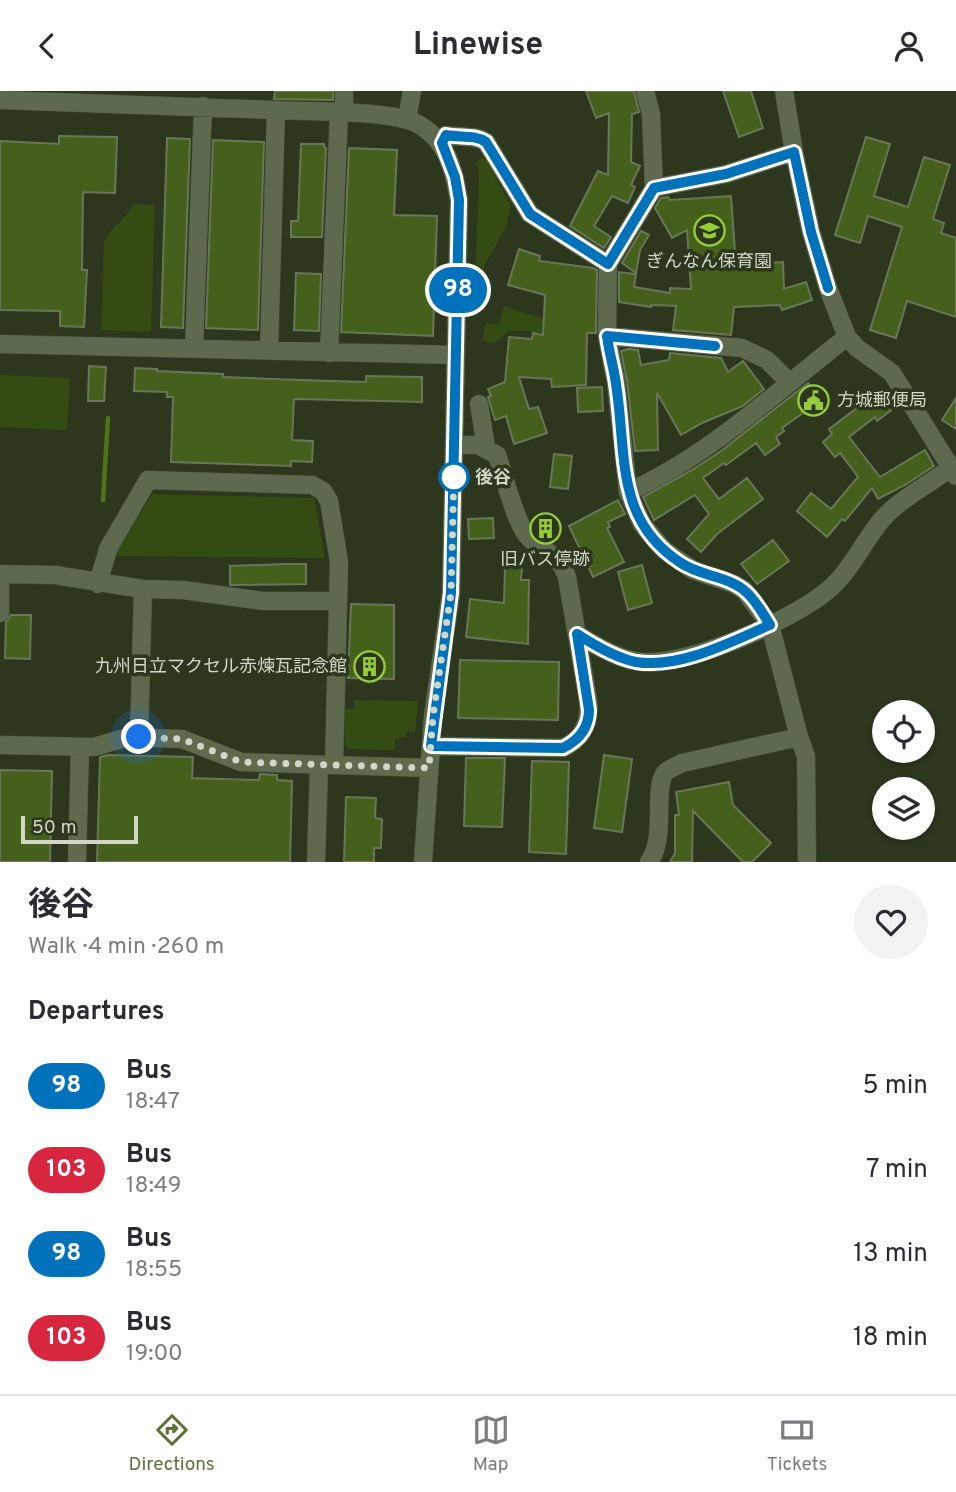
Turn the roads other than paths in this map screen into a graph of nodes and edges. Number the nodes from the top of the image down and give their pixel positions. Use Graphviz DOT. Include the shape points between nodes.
graph roads {
  1 [pos="344,91"];
  2 [pos="412,91"];
  3 [pos="645,91"];
  4 [pos="784,91"];
  5 [pos="0,100"];
  6 [pos="203,106"];
  7 [pos="276,110"];
  8 [pos="341,112"];
  9 [pos="407,119"];
  10 [pos="442,143"];
  11 [pos="794,152"];
  12 [pos="654,188"];
  13 [pos="608,264"];
  14 [pos="607,336"];
  15 [pos="847,337"];
  16 [pos="0,344"];
  17 [pos="194,348"];
  18 [pos="269,351"];
  19 [pos="329,353"];
  20 [pos="456,355"];
  21 [pos="789,382"];
  22 [pos="479,404"];
  23 [pos="455,445"];
  24 [pos="486,447"];
  25 [pos="954,472"];
  26 [pos="628,492"];
  27 [pos="1,574"];
  28 [pos="98,583"];
  29 [pos="143,589"];
  30 [pos="338,601"];
  31 [pos="0,613"];
  32 [pos="770,625"];
  33 [pos="577,634"];
  34 [pos="139,737"];
  35 [pos="799,737"];
  36 [pos="0,745"];
  37 [pos="431,746"];
  38 [pos="80,747"];
  39 [pos="326,765"];
  40 [pos="429,768"];
  41 [pos="77,862"];
  42 [pos="316,862"];
  43 [pos="423,862"];
  44 [pos="649,862"];
  45 [pos="807,862"];
  1 -- 8 [label="street"];
  2 -- 9 [label="street"];
  3 -- 12 [label="street" via="651,114"];
  4 -- 11 [label="street"];
  5 -- 6 [label="street"];
  6 -- 7 [label="street"];
  6 -- 17 [label="street"];
  7 -- 8 [label="street"];
  7 -- 18 [label="street"];
  8 -- 9 [label="street"];
  8 -- 19 [label="street"];
  9 -- 10 [label="street"];
  10 -- 13 [label="street" via="446,135 486,142 530,214"];
  10 -- 20 [label="street" via="459,200"];
  11 -- 12 [label="street" via="726,174"];
  11 -- 15 [label="street" via="811,232"];
  12 -- 13 [label="street"];
  13 -- 14 [label="street"];
  14 -- 21 [label="street" via="743,348 768,361"];
  14 -- 26 [label="street"];
  15 -- 21 [label="street"];
  15 -- 25 [label="street" via="892,373"];
  16 -- 17 [label="street"];
  17 -- 18 [label="street"];
  18 -- 19 [label="street"];
  19 -- 20 [label="street"];
  20 -- 23 [label="street"];
  21 -- 26 [label="street" via="662,477"];
  22 -- 24 [label="street"];
  23 -- 24 [label="street"];
  23 -- 37 [label="street" via="451,593"];
  24 -- 33 [label="street" via="497,455 526,534 564,568"];
  25 -- 32 [label="street" via="880,520 827,592"];
  26 -- 32 [label="street" via="642,524 664,551 693,570 744,590"];
  27 -- 28 [label="street" via="55,575"];
  27 -- 31 [label="street"];
  28 -- 29 [label="street"];
  28 -- 30 [label="street" via="108,549 148,480 312,485 329,501 339,562"];
  29 -- 30 [label="street" via="263,601"];
  29 -- 34 [label="street"];
  30 -- 39 [label="street"];
  32 -- 33 [label="street" via="669,662 627,659"];
  32 -- 35 [label="street"];
  33 -- 37 [label="street" via="589,710 579,738 563,748"];
  34 -- 38 [label="street"];
  34 -- 39 [label="street" via="182,739 241,762"];
  35 -- 44 [label="street" via="682,763 666,772 660,782 660,837"];
  35 -- 45 [label="street" via="806,756"];
  36 -- 38 [label="street"];
  37 -- 40 [label="street"];
  38 -- 41 [label="street"];
  39 -- 40 [label="street"];
  39 -- 42 [label="street"];
  40 -- 43 [label="street"];
}
